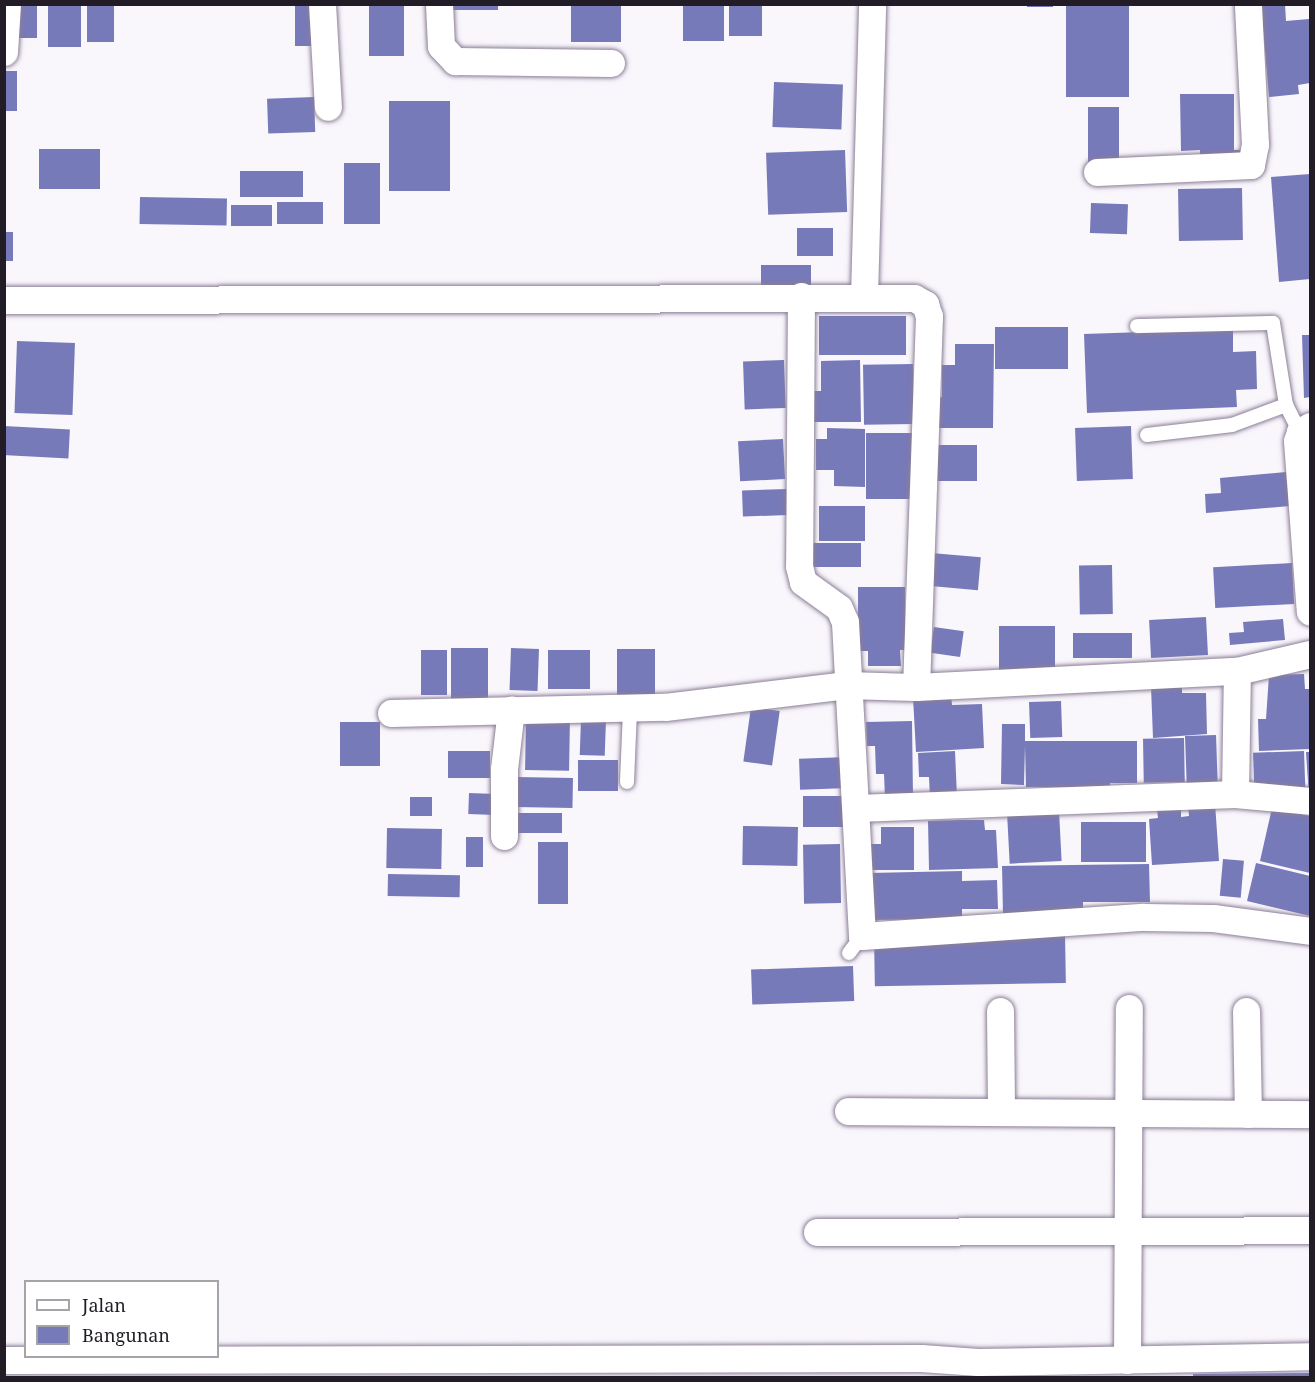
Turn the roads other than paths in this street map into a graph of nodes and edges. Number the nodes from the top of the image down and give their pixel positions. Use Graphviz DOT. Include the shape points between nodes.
graph roads {
  1 [pos="7,4"];
  2 [pos="322,4"];
  3 [pos="439,4"];
  4 [pos="872,4"];
  5 [pos="1248,4"];
  6 [pos="4,52"];
  7 [pos="611,63"];
  8 [pos="328,107"];
  9 [pos="1097,171"];
  10 [pos="801,296"];
  11 [pos="864,296"];
  12 [pos="4,300"];
  13 [pos="1137,326"];
  14 [pos="1286,405"];
  15 [pos="1305,429"];
  16 [pos="1147,435"];
  17 [pos="1311,612"];
  18 [pos="1311,654"];
  19 [pos="1237,671"];
  20 [pos="847,685"];
  21 [pos="916,687"];
  22 [pos="511,709"];
  23 [pos="630,709"];
  24 [pos="391,713"];
  25 [pos="627,782"];
  26 [pos="1235,794"];
  27 [pos="1311,801"];
  28 [pos="856,808"];
  29 [pos="504,836"];
  30 [pos="1311,931"];
  31 [pos="1129,1008"];
  32 [pos="1000,1011"];
  33 [pos="1246,1011"];
  34 [pos="848,1111"];
  35 [pos="1001,1112"];
  36 [pos="1128,1112"];
  37 [pos="1248,1114"];
  38 [pos="1311,1114"];
  39 [pos="1311,1230"];
  40 [pos="817,1232"];
  41 [pos="1128,1233"];
  42 [pos="1311,1356"];
  43 [pos="4,1360"];
  44 [pos="1127,1360"];
  45 [pos="1098,1369"];
  46 [pos="977,1370"];
  1 -- 6 [label="street" via="8,45"];
  2 -- 8 [label="street"];
  3 -- 7 [label="street" via="441,46 455,61"];
  4 -- 11 [label="street"];
  5 -- 9 [label="street" via="1254,161 1246,168"];
  10 -- 11 [label="street"];
  10 -- 12 [label="street"];
  10 -- 20 [label="street" via="799,566 803,582 839,608 845,622"];
  11 -- 21 [label="street" via="914,298 925,304 929,316"];
  13 -- 14 [label="lane" via="1273,323"];
  14 -- 15 [label="lane"];
  14 -- 16 [label="lane" via="1232,425"];
  15 -- 17 [label="street" via="1297,453"];
  18 -- 19 [label="street"];
  19 -- 21 [label="street"];
  19 -- 26 [label="street"];
  20 -- 21 [label="street"];
  20 -- 23 [label="street"];
  20 -- 28 [label="street"];
  22 -- 23 [label="street"];
  22 -- 24 [label="street"];
  22 -- 29 [label="street" via="504,769"];
  23 -- 25 [label="lane"];
  26 -- 27 [label="street"];
  26 -- 28 [label="street"];
  28 -- 30 [label="street" via="856,944 1143,917 1213,918"];
  31 -- 36 [label="street"];
  32 -- 35 [label="street"];
  33 -- 37 [label="street"];
  34 -- 35 [label="street"];
  35 -- 36 [label="street"];
  36 -- 37 [label="street"];
  36 -- 41 [label="street"];
  37 -- 38 [label="street"];
  39 -- 41 [label="street"];
  40 -- 41 [label="street"];
  41 -- 44 [label="street"];
  42 -- 44 [label="street"];
  43 -- 46 [label="street" via="921,1358"];
  44 -- 45 [label="street"];
  45 -- 46 [label="street"];
}
